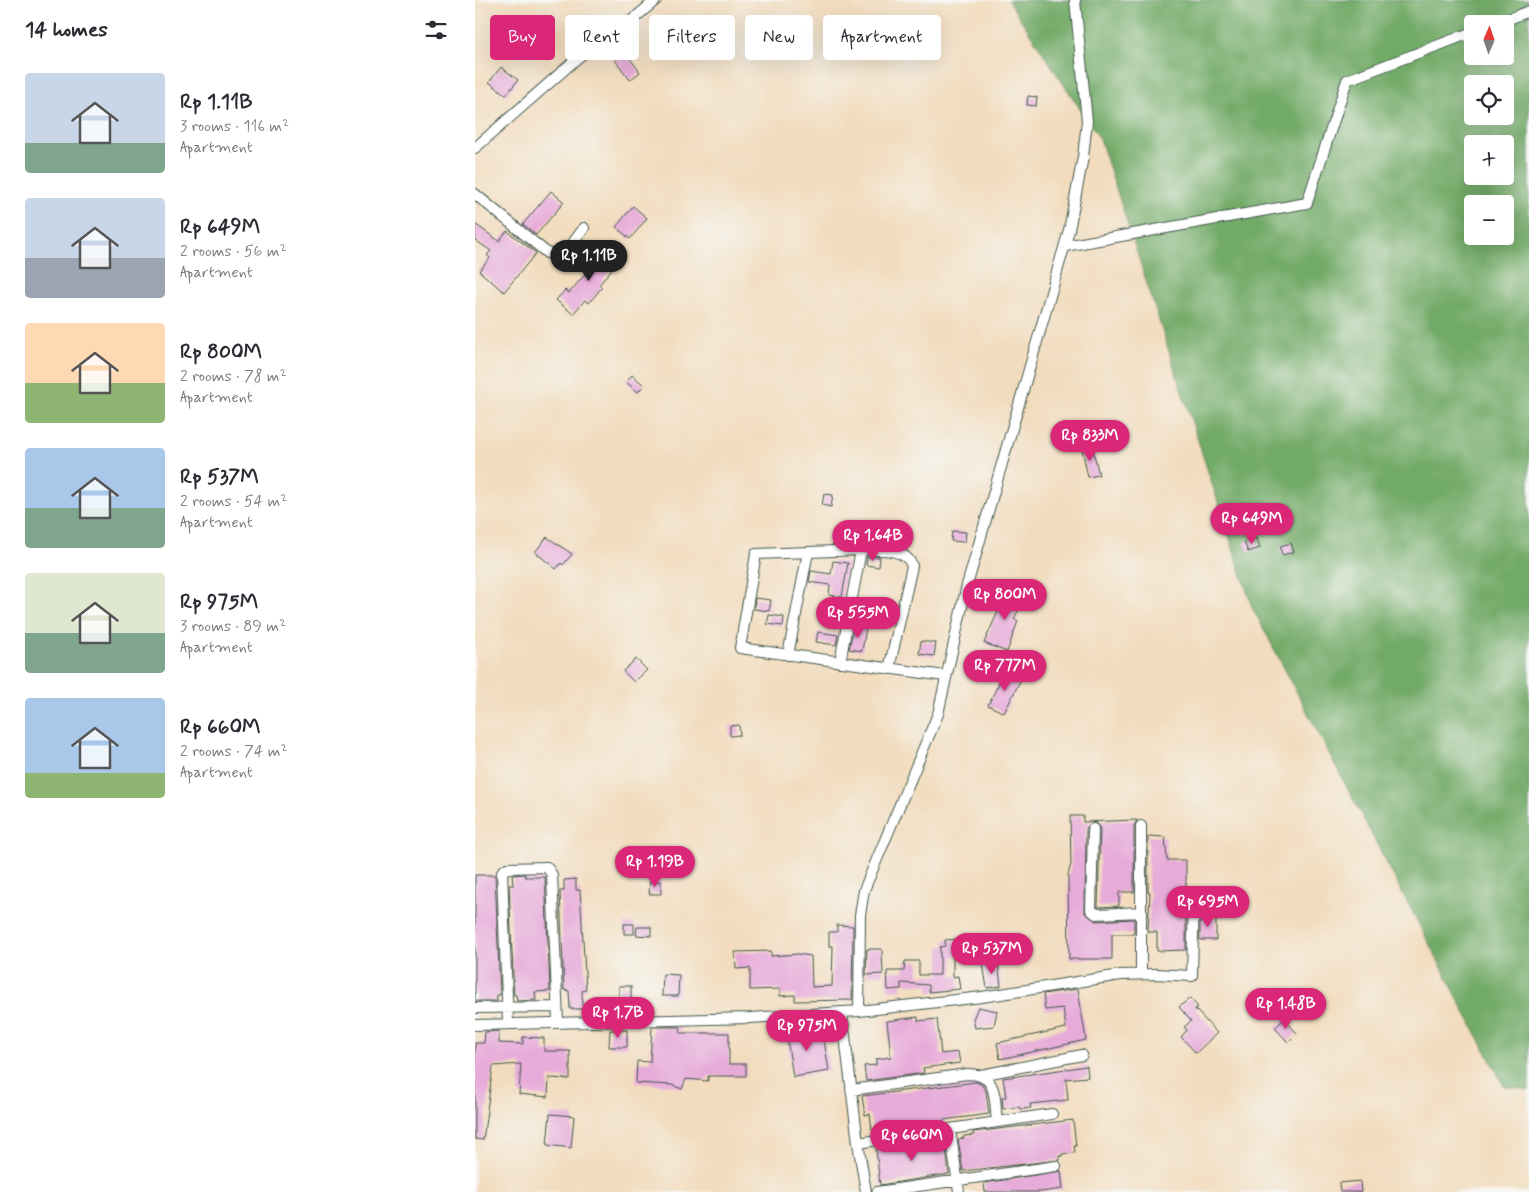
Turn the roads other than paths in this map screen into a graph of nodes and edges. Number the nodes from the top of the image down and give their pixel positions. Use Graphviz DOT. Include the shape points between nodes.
graph roads {
  1 [pos="656,0"];
  2 [pos="1075,0"];
  3 [pos="1529,11"];
  4 [pos="1514,17"];
  5 [pos="1464,35"];
  6 [pos="475,148"];
  7 [pos="475,194"];
  8 [pos="584,228"];
  9 [pos="1065,246"];
  10 [pos="861,550"];
  11 [pos="808,552"];
  12 [pos="788,655"];
  13 [pos="840,662"];
  14 [pos="889,669"];
  15 [pos="945,679"];
  16 [pos="1141,826"];
  17 [pos="1093,829"];
  18 [pos="1194,894"];
  19 [pos="1142,912"];
  20 [pos="1141,974"];
  21 [pos="557,1007"];
  22 [pos="475,1008"];
  23 [pos="508,1008"];
  24 [pos="859,1010"];
  25 [pos="842,1012"];
  26 [pos="558,1022"];
  27 [pos="509,1023"];
  28 [pos="475,1025"];
  29 [pos="1082,1055"];
  30 [pos="981,1075"];
  31 [pos="851,1090"];
  32 [pos="1052,1114"];
  33 [pos="997,1122"];
  34 [pos="950,1129"];
  35 [pos="859,1143"];
  36 [pos="1056,1166"];
  37 [pos="959,1187"];
  38 [pos="866,1192"];
  39 [pos="877,1192"];
  1 -- 6 [label="street" via="612,37 581,55"];
  2 -- 9 [label="street" via="1087,121 1077,193"];
  3 -- 4 [label="street"];
  5 -- 9 [label="street" via="1347,80 1307,203"];
  7 -- 8 [label="street" via="547,253 560,255 565,252"];
  9 -- 15 [label="street" via="965,589"];
  10 -- 11 [label="street"];
  10 -- 13 [label="street"];
  10 -- 14 [label="street" via="897,552 909,559 912,566"];
  11 -- 12 [label="street"];
  11 -- 12 [label="street" via="756,554 740,648"];
  12 -- 13 [label="street"];
  13 -- 14 [label="street"];
  14 -- 15 [label="street"];
  15 -- 24 [label="street" via="938,714 864,890 860,915"];
  16 -- 19 [label="street"];
  17 -- 19 [label="street" via="1091,910 1096,914"];
  18 -- 20 [label="street" via="1193,975"];
  19 -- 20 [label="street"];
  20 -- 24 [label="street" via="982,997"];
  21 -- 23 [label="street"];
  21 -- 23 [label="street" via="551,875 547,867 507,868 502,872"];
  21 -- 26 [label="street"];
  22 -- 23 [label="street"];
  23 -- 27 [label="street"];
  24 -- 25 [label="street"];
  25 -- 26 [label="street" via="750,1018"];
  25 -- 31 [label="street"];
  26 -- 27 [label="street"];
  27 -- 28 [label="street"];
  29 -- 30 [label="street"];
  30 -- 31 [label="street" via="967,1074"];
  30 -- 33 [label="street" via="992,1086"];
  31 -- 35 [label="street"];
  32 -- 33 [label="street"];
  33 -- 34 [label="street"];
  34 -- 35 [label="street"];
  34 -- 37 [label="street"];
  35 -- 38 [label="street"];
  36 -- 37 [label="street"];
  37 -- 39 [label="street"];
}
